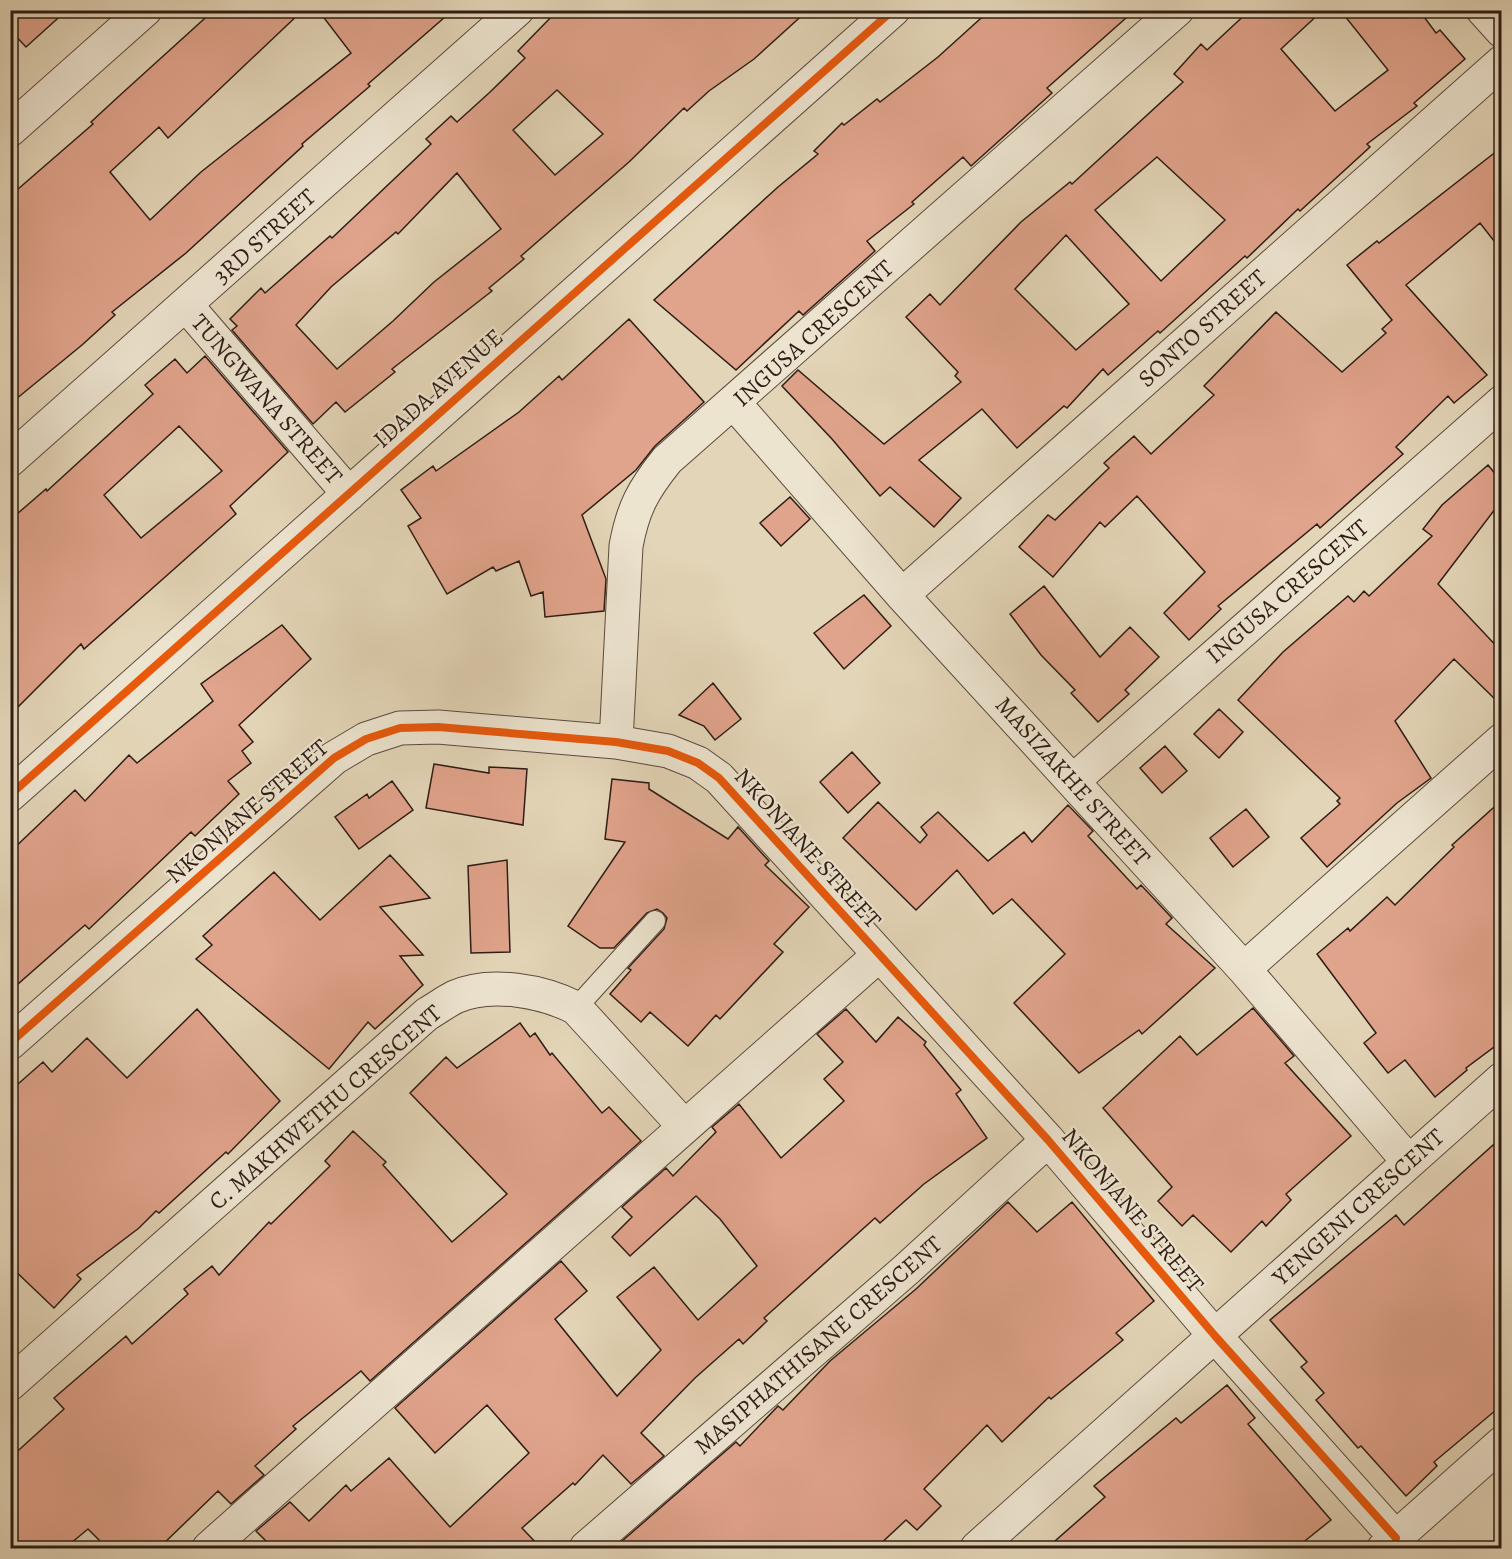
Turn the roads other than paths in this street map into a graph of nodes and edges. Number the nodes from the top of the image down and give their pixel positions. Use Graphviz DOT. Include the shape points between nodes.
graph roads {
  1 [pos="145,10"];
  2 [pos="517,10"];
  3 [pos="892,10"];
  4 [pos="1177,10"];
  5 [pos="1483,10"];
  6 [pos="1502,31"];
  7 [pos="1502,62"];
  8 [pos="10,130"];
  9 [pos="186,305"];
  10 [pos="1502,402"];
  11 [pos="734,403"];
  12 [pos="10,460"];
  13 [pos="349,494"];
  14 [pos="902,594"];
  15 [pos="1502,740"];
  16 [pos="616,742"];
  17 [pos="1073,781"];
  18 [pos="10,795"];
  19 [pos="655,921"];
  20 [pos="879,955"];
  21 [pos="1244,969"];
  22 [pos="576,1008"];
  23 [pos="10,1042"];
  24 [pos="1502,1079"];
  25 [pos="684,1126"];
  26 [pos="1048,1140"];
  27 [pos="1408,1161"];
  28 [pos="1216,1337"];
  29 [pos="10,1384"];
  30 [pos="1502,1443"];
  31 [pos="1390,1543"];
  32 [pos="209,1548"];
  33 [pos="586,1548"];
  34 [pos="977,1548"];
  1 -- 8 [label="street"];
  2 -- 9 [label="street, 3RD STREET"];
  3 -- 13 [label="street, IDADA AVENUE"];
  4 -- 11 [label="street, INGUSA CRESCENT"];
  5 -- 6 [label="street"];
  7 -- 14 [label="street, SONTO STREET"];
  9 -- 12 [label="street, 3RD STREET"];
  9 -- 13 [label="street, TUNGWANA STREET"];
  10 -- 17 [label="street, INGUSA CRESCENT"];
  11 -- 14 [label="street, MASIZAKHE STREET"];
  11 -- 16 [label="street, INGUSA CRESCENT" via="667,460 644,489 631,518 626,546"];
  13 -- 18 [label="street, IDADA AVENUE"];
  14 -- 17 [label="street, MASIZAKHE STREET"];
  15 -- 21 [label="street"];
  16 -- 20 [label="street, NKONJANE STREET" via="668,751 698,763 719,778"];
  16 -- 23 [label="street, NKONJANE STREET" via="438,727 400,728 366,739 334,758"];
  17 -- 21 [label="street, MASIZAKHE STREET"];
  19 -- 22 [label="lane"];
  20 -- 25 [label="street"];
  20 -- 26 [label="street, NKONJANE STREET"];
  21 -- 27 [label="street, MASIZAKHE STREET"];
  22 -- 25 [label="street, C. MAKHWETHU CRESCENT"];
  22 -- 29 [label="street, C. MAKHWETHU CRESCENT" via="554,996 526,990 489,991 456,996 427,1014"];
  24 -- 27 [label="street, YENGENI CRESCENT"];
  25 -- 32 [label="street"];
  26 -- 28 [label="street, NKONJANE STREET"];
  26 -- 33 [label="street, MASIPHATHISANE CRESCENT" via="907,1269"];
  27 -- 28 [label="street, YENGENI CRESCENT"];
  28 -- 31 [label="street, NKONJANE STREET"];
  28 -- 34 [label="street"];
  30 -- 31 [label="street"];
}
